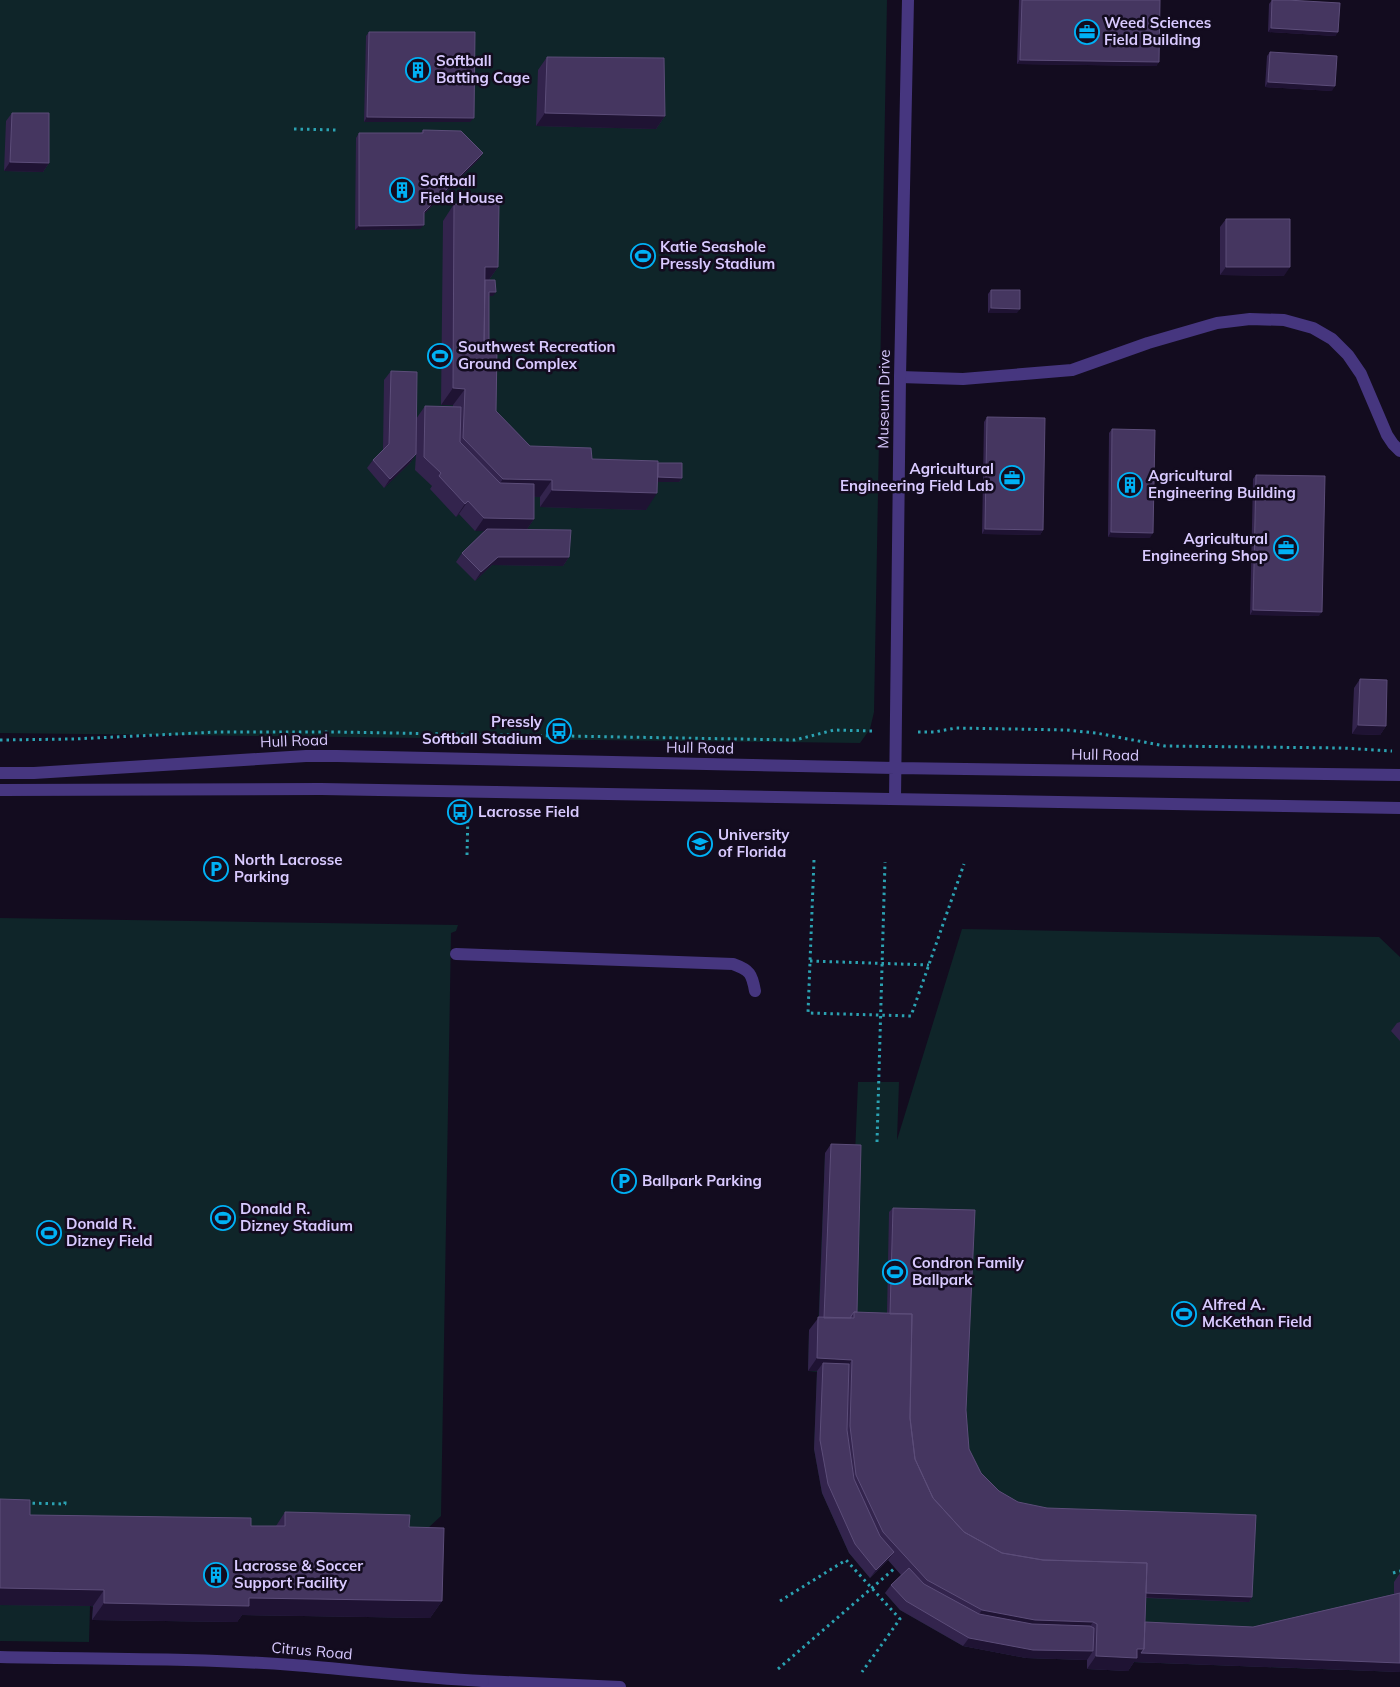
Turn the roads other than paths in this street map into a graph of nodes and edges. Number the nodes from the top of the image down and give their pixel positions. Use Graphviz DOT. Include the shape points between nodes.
graph roads {
  1 [pos="908,0"];
  2 [pos="900,378"];
  3 [pos="1400,450"];
  4 [pos="896,768"];
  5 [pos="0,773"];
  6 [pos="1400,775"];
  7 [pos="0,790"];
  8 [pos="895,799"];
  9 [pos="1400,808"];
  10 [pos="456,954"];
  11 [pos="755,992"];
  12 [pos="0,1657"];
  13 [pos="620,1687"];
  1 -- 2 [label="street, Museum Drive"];
  2 -- 3 [label="street" via="962,379 1072,370 1217,323 1250,319 1284,320 1313,328 1332,339 1348,355 1361,374 1388,435"];
  2 -- 4 [label="street, Museum Drive"];
  4 -- 5 [label="street, Hull Road" via="306,756"];
  4 -- 6 [label="street, Hull Road"];
  4 -- 8 [label="street, Museum Drive"];
  7 -- 8 [label="street" via="320,790"];
  8 -- 9 [label="street"];
  10 -- 11 [label="street" via="733,964 745,968 753,977"];
  12 -- 13 [label="street, Citrus Road" via="283,1664 423,1678"];
}
